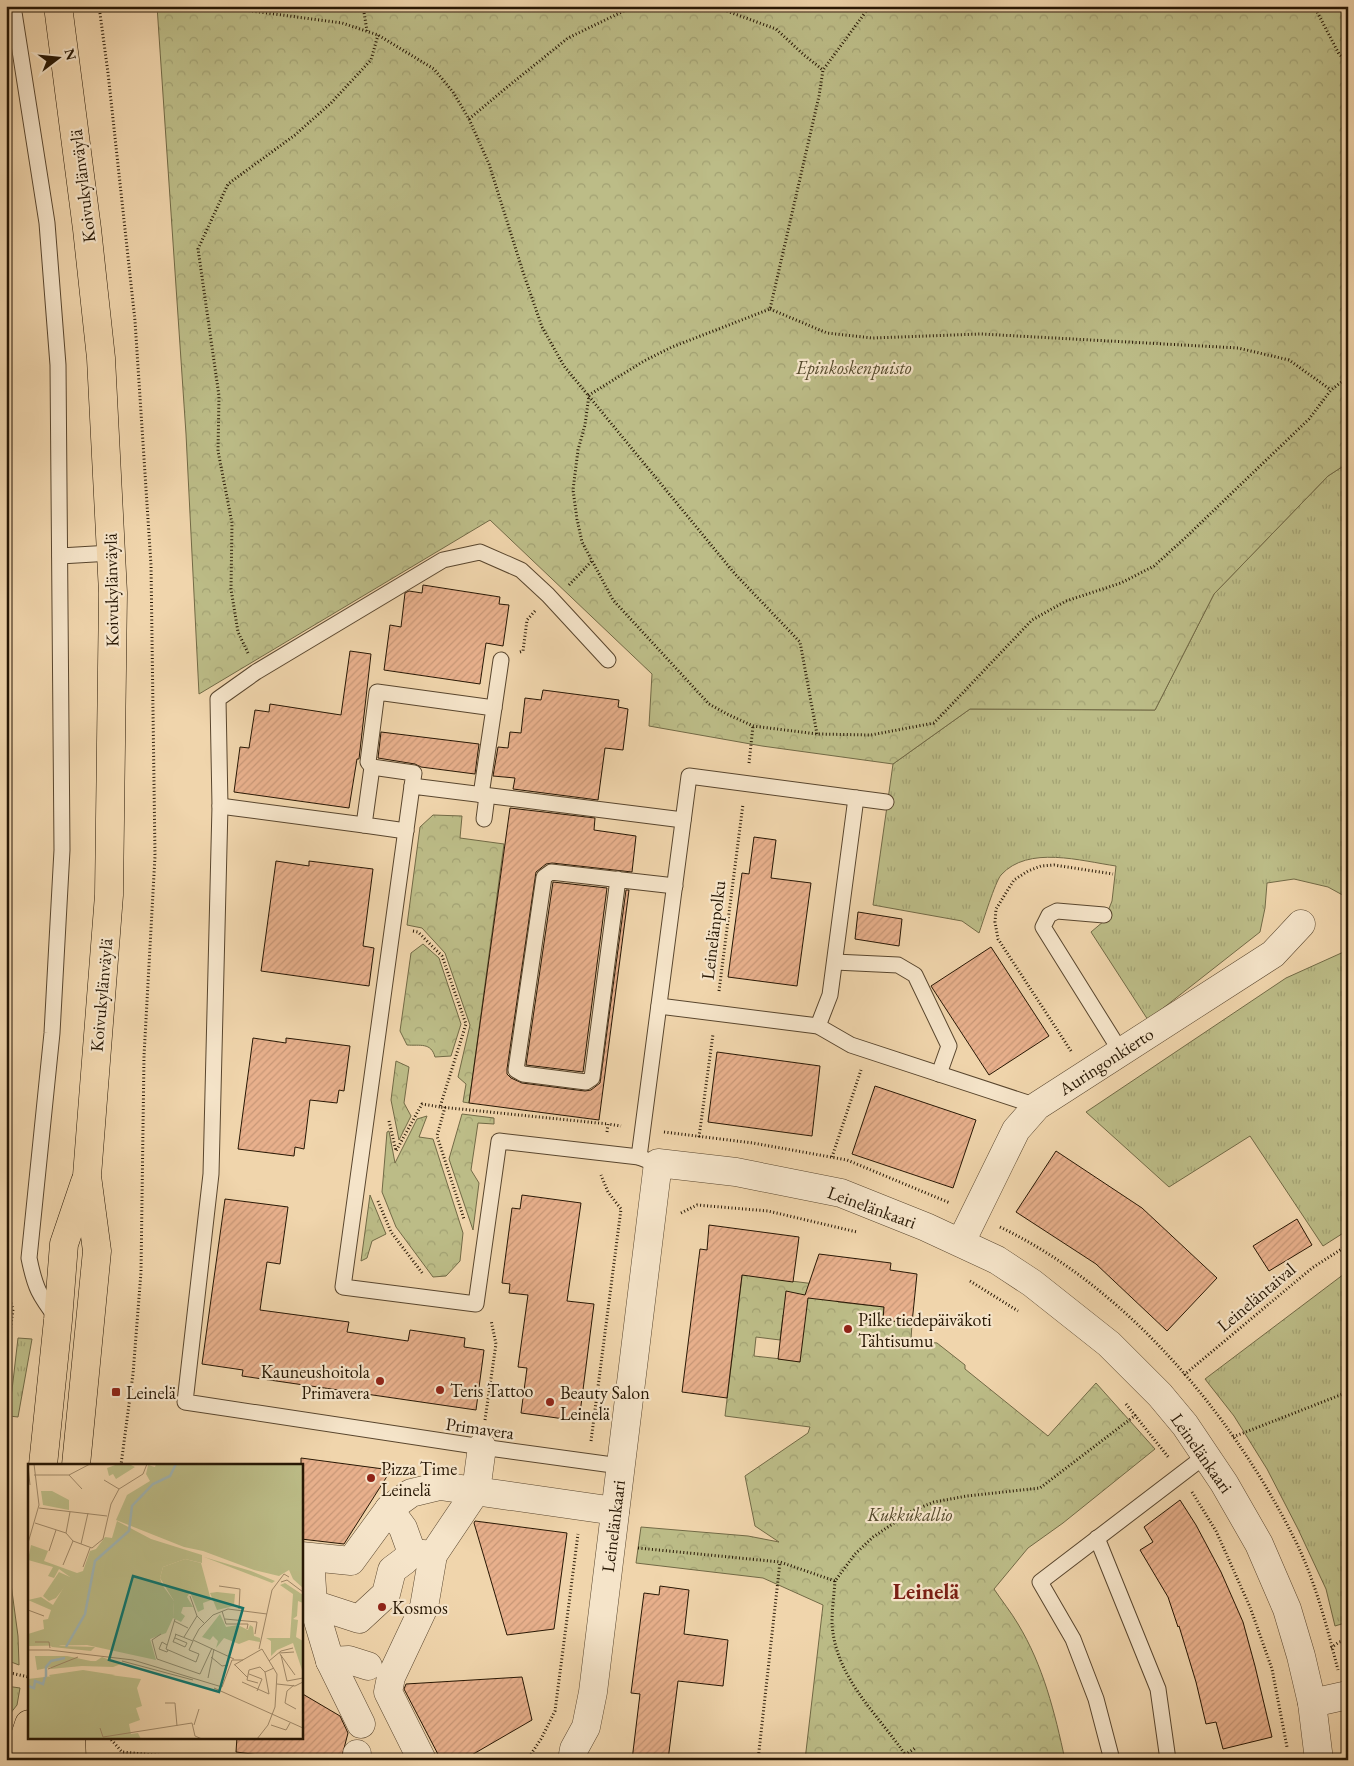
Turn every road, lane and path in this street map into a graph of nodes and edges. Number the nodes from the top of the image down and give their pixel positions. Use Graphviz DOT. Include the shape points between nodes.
graph roads {
  1 [pos="13,6"];
  2 [pos="58,6"];
  3 [pos="214,6"];
  4 [pos="362,6"];
  5 [pos="634,6"];
  6 [pos="704,6"];
  7 [pos="870,6"];
  8 [pos="1314,6"];
  9 [pos="367,31"];
  10 [pos="378,35"];
  11 [pos="1348,63"];
  12 [pos="824,70"];
  13 [pos="470,119"];
  14 [pos="770,309"];
  15 [pos="1348,377"];
  16 [pos="1331,390"];
  17 [pos="589,395"];
  18 [pos="111,553"];
  19 [pos="60,556"];
  20 [pos="592,561"];
  21 [pos="548,595"];
  22 [pos="501,660"];
  23 [pos="608,660"];
  24 [pos="256,672"];
  25 [pos="494,708"];
  26 [pos="753,726"];
  27 [pos="817,734"];
  28 [pos="372,768"];
  29 [pos="746,784"];
  30 [pos="412,786"];
  31 [pos="484,795"];
  32 [pos="856,798"];
  33 [pos="886,802"];
  34 [pos="220,806"];
  35 [pos="484,819"];
  36 [pos="683,820"];
  37 [pos="364,825"];
  38 [pos="406,831"];
  39 [pos="1113,874"];
  40 [pos="618,879"];
  41 [pos="674,886"];
  42 [pos="1104,915"];
  43 [pos="1302,924"];
  44 [pos="393,926"];
  45 [pos="418,932"];
  46 [pos="413,938"];
  47 [pos="834,962"];
  48 [pos="659,1006"];
  49 [pos="716,1013"];
  50 [pos="818,1026"];
  51 [pos="868,1051"];
  52 [pos="1072,1051"];
  53 [pos="1121,1052"];
  54 [pos="939,1074"];
  55 [pos="1037,1106"];
  56 [pos="440,1107"];
  57 [pos="445,1107"];
  58 [pos="608,1124"];
  59 [pos="384,1128"];
  60 [pos="643,1129"];
  61 [pos="698,1136"];
  62 [pos="604,1153"];
  63 [pos="832,1157"];
  64 [pos="648,1160"];
  65 [pos="87,1176"];
  66 [pos="375,1194"];
  67 [pos="621,1209"];
  68 [pos="974,1214"];
  69 [pos="677,1216"];
  70 [pos="466,1224"];
  71 [pos="858,1232"];
  72 [pos="960,1242"];
  73 [pos="1348,1245"];
  74 [pos="424,1275"];
  75 [pos="964,1278"];
  76 [pos="6,1290"];
  77 [pos="476,1304"];
  78 [pos="1024,1315"];
  79 [pos="58,1320"];
  80 [pos="6,1365"];
  81 [pos="1184,1375"];
  82 [pos="1348,1392"];
  83 [pos="1124,1402"];
  84 [pos="1136,1415"];
  85 [pos="1233,1437"];
  86 [pos="482,1447"];
  87 [pos="1205,1456"];
  88 [pos="43,1464"];
  89 [pos="76,1464"];
  90 [pos="620,1466"];
  91 [pos="1181,1474"];
  92 [pos="476,1491"];
  93 [pos="389,1509"];
  94 [pos="615,1511"];
  95 [pos="1098,1538"];
  96 [pos="633,1548"];
  97 [pos="423,1554"];
  98 [pos="306,1557"];
  99 [pos="780,1562"];
  100 [pos="835,1581"];
  101 [pos="313,1604"];
  102 [pos="1348,1640"];
  103 [pos="1333,1648"];
  104 [pos="330,1661"];
  105 [pos="6,1672"];
  106 [pos="379,1672"];
  107 [pos="28,1678"];
  108 [pos="1346,1695"];
  109 [pos="1312,1703"];
  110 [pos="360,1724"];
  111 [pos="71,1738"];
  112 [pos="110,1738"];
  113 [pos="19,1742"];
  114 [pos="915,1748"];
  115 [pos="1288,1752"];
  116 [pos="905,1754"];
  117 [pos="144,1755"];
  118 [pos="569,1756"];
  119 [pos="64,1760"];
  120 [pos="72,1760"];
  121 [pos="143,1760"];
  122 [pos="208,1760"];
  123 [pos="422,1760"];
  124 [pos="758,1760"];
  125 [pos="909,1760"];
  126 [pos="1112,1760"];
  127 [pos="1168,1760"];
  128 [pos="1319,1760"];
  1 -- 19 [label="lane" via="47,223 58,365"];
  2 -- 18 [label="main road, Koivukylänväylä" via="88,230 101,358"];
  3 -- 9 [label="path" via="342,23"];
  4 -- 9 [label="path"];
  5 -- 13 [label="path" via="568,38"];
  6 -- 12 [label="path" via="724,10 776,30"];
  7 -- 12 [label="path"];
  8 -- 11 [label="path" via="1339,54"];
  9 -- 10 [label="path"];
  10 -- 13 [label="path" via="434,69"];
  10 -- 24 [label="path" via="371,60 331,103 228,184 198,250 219,396 218,451 232,523 231,589 238,632"];
  12 -- 14 [label="path"];
  13 -- 17 [label="path" via="489,164 542,327 564,366"];
  14 -- 16 [label="path" via="827,333 872,338 980,334 1238,348 1289,360"];
  14 -- 17 [label="path" via="672,347"];
  15 -- 16 [label="path"];
  16 -- 27 [label="path" via="1309,418 1154,566 1121,583 1066,601 1032,620 934,722 871,735"];
  17 -- 20 [label="path" via="573,490 582,542"];
  17 -- 27 [label="path" via="735,574 800,642"];
  18 -- 19 [label="lane"];
  18 -- 65 [label="main road, Koivukylänväylä" via="109,895"];
  19 -- 79 [label="lane" via="62,850 52,1033 29,1258 38,1292"];
  20 -- 21 [label="path" via="562,594"];
  20 -- 26 [label="path" via="613,600 709,704"];
  21 -- 22 [label="path" via="527,620 523,650"];
  21 -- 23 [label="lane"];
  21 -- 24 [label="lane" via="521,570 480,552 444,560"];
  22 -- 25 [label="lane"];
  24 -- 34 [label="lane" via="218,699"];
  25 -- 28 [label="lane" via="378,692 368,762"];
  25 -- 31 [label="lane"];
  26 -- 27 [label="path"];
  26 -- 29 [label="path, Leinelänpolku"];
  28 -- 30 [label="lane" via="414,773"];
  28 -- 37 [label="lane"];
  29 -- 32 [label="lane"];
  29 -- 36 [label="lane" via="689,776"];
  29 -- 49 [label="path, Leinelänpolku"];
  30 -- 31 [label="lane"];
  30 -- 38 [label="lane"];
  31 -- 35 [label="lane"];
  31 -- 36 [label="lane"];
  32 -- 33 [label="lane"];
  32 -- 47 [label="lane"];
  34 -- 37 [label="lane"];
  34 -- 86 [label="lane, Primavera" via="211,1174 185,1402"];
  36 -- 41 [label="lane"];
  37 -- 38 [label="lane"];
  38 -- 44 [label="lane"];
  39 -- 52 [label="path" via="1042,866 1014,880 996,910 998,939"];
  40 -- 40 [label="lane" via="592,1078 586,1082 523,1074 516,1070 544,877 550,872"];
  40 -- 41 [label="lane"];
  41 -- 48 [label="lane"];
  42 -- 53 [label="lane" via="1057,911 1049,915 1043,927"];
  43 -- 53 [label="street, Auringonkierto" via="1273,954"];
  44 -- 45 [label="path"];
  44 -- 77 [label="lane" via="343,1257 343,1287"];
  45 -- 46 [label="path"];
  45 -- 56 [label="path" via="442,956 466,1024"];
  47 -- 50 [label="lane" via="830,995"];
  47 -- 54 [label="lane" via="898,965 915,975 949,1046"];
  48 -- 49 [label="lane"];
  48 -- 60 [label="lane"];
  49 -- 50 [label="lane"];
  49 -- 61 [label="path, Leinelänpolku"];
  50 -- 51 [label="lane"];
  51 -- 54 [label="lane"];
  51 -- 63 [label="path"];
  53 -- 55 [label="street, Auringonkierto"];
  54 -- 55 [label="lane"];
  55 -- 68 [label="street, Auringonkierto" via="1016,1130"];
  56 -- 57 [label="path"];
  56 -- 59 [label="path" via="422,1104 396,1150 387,1117"];
  57 -- 58 [label="path"];
  57 -- 70 [label="path" via="437,1136"];
  58 -- 60 [label="path"];
  58 -- 62 [label="path"];
  60 -- 61 [label="path"];
  60 -- 64 [label="lane"];
  61 -- 63 [label="path"];
  62 -- 64 [label="lane"];
  62 -- 67 [label="path" via="601,1175 608,1192"];
  62 -- 77 [label="lane" via="499,1141"];
  63 -- 68 [label="path" via="855,1163"];
  64 -- 72 [label="street, Leinelänkaari" via="736,1172 841,1193"];
  64 -- 90 [label="street, Leinelänkaari"];
  65 -- 79 [label="main road, Koivukylänväylä" via="64,1244"];
  65 -- 89 [label="main road, Koivukylänväylä" via="97,1251"];
  66 -- 74 [label="path" via="391,1232"];
  68 -- 72 [label="street, Auringonkierto"];
  68 -- 81 [label="path" via="1046,1252 1111,1300 1148,1334"];
  69 -- 71 [label="path" via="696,1204 768,1211"];
  72 -- 87 [label="street, Leinelänkaari" via="997,1260 1032,1283 1109,1344 1160,1395"];
  73 -- 81 [label="path, Leineläntaival" via="1312,1268"];
  75 -- 78 [label="path"];
  76 -- 80 [label="path" via="14,1309"];
  77 -- 86 [label="path" via="490,1315 496,1344"];
  79 -- 88 [label="main road, Koivukylänväylä"];
  81 -- 85 [label="path"];
  82 -- 85 [label="path"];
  83 -- 84 [label="path"];
  84 -- 91 [label="path"];
  84 -- 100 [label="path" via="1040,1488 967,1496 934,1502 912,1511 873,1537 855,1554"];
  85 -- 103 [label="path" via="1261,1478 1297,1546"];
  86 -- 90 [label="lane, Primavera"];
  86 -- 92 [label="street"];
  87 -- 91 [label="lane"];
  87 -- 109 [label="street, Leinelänkaari" via="1242,1512 1277,1583"];
  90 -- 94 [label="street, Leinelänkaari"];
  91 -- 95 [label="lane"];
  91 -- 115 [label="path" via="1216,1531 1250,1607 1272,1669"];
  92 -- 93 [label="street" via="440,1486 411,1492"];
  92 -- 94 [label="street"];
  92 -- 97 [label="street"];
  93 -- 97 [label="street"];
  93 -- 98 [label="street" via="351,1561"];
  94 -- 118 [label="street, Leinelänkaari" via="593,1692 586,1727"];
  95 -- 126 [label="lane" via="1040,1582 1073,1639 1096,1699"];
  95 -- 127 [label="lane" via="1158,1689"];
  96 -- 99 [label="path"];
  97 -- 101 [label="street" via="392,1570 386,1594 359,1619"];
  97 -- 106 [label="street" via="424,1607"];
  98 -- 101 [label="street"];
  99 -- 100 [label="path"];
  99 -- 124 [label="path"];
  100 -- 116 [label="path" via="832,1623 837,1651 848,1678"];
  101 -- 104 [label="street"];
  102 -- 103 [label="path"];
  103 -- 108 [label="path"];
  104 -- 106 [label="street" via="348,1660"];
  104 -- 110 [label="street"];
  105 -- 107 [label="path"];
  106 -- 123 [label="street"];
  108 -- 109 [label="street"];
  109 -- 128 [label="street, Leinelänkaari"];
  111 -- 120 [label="main road"];
  112 -- 117 [label="path" via="122,1752"];
  113 -- 119 [label="main road" via="56,1754"];
  114 -- 116 [label="path"];
  116 -- 125 [label="path"];
  117 -- 121 [label="path"];
  117 -- 122 [label="path"];
}
